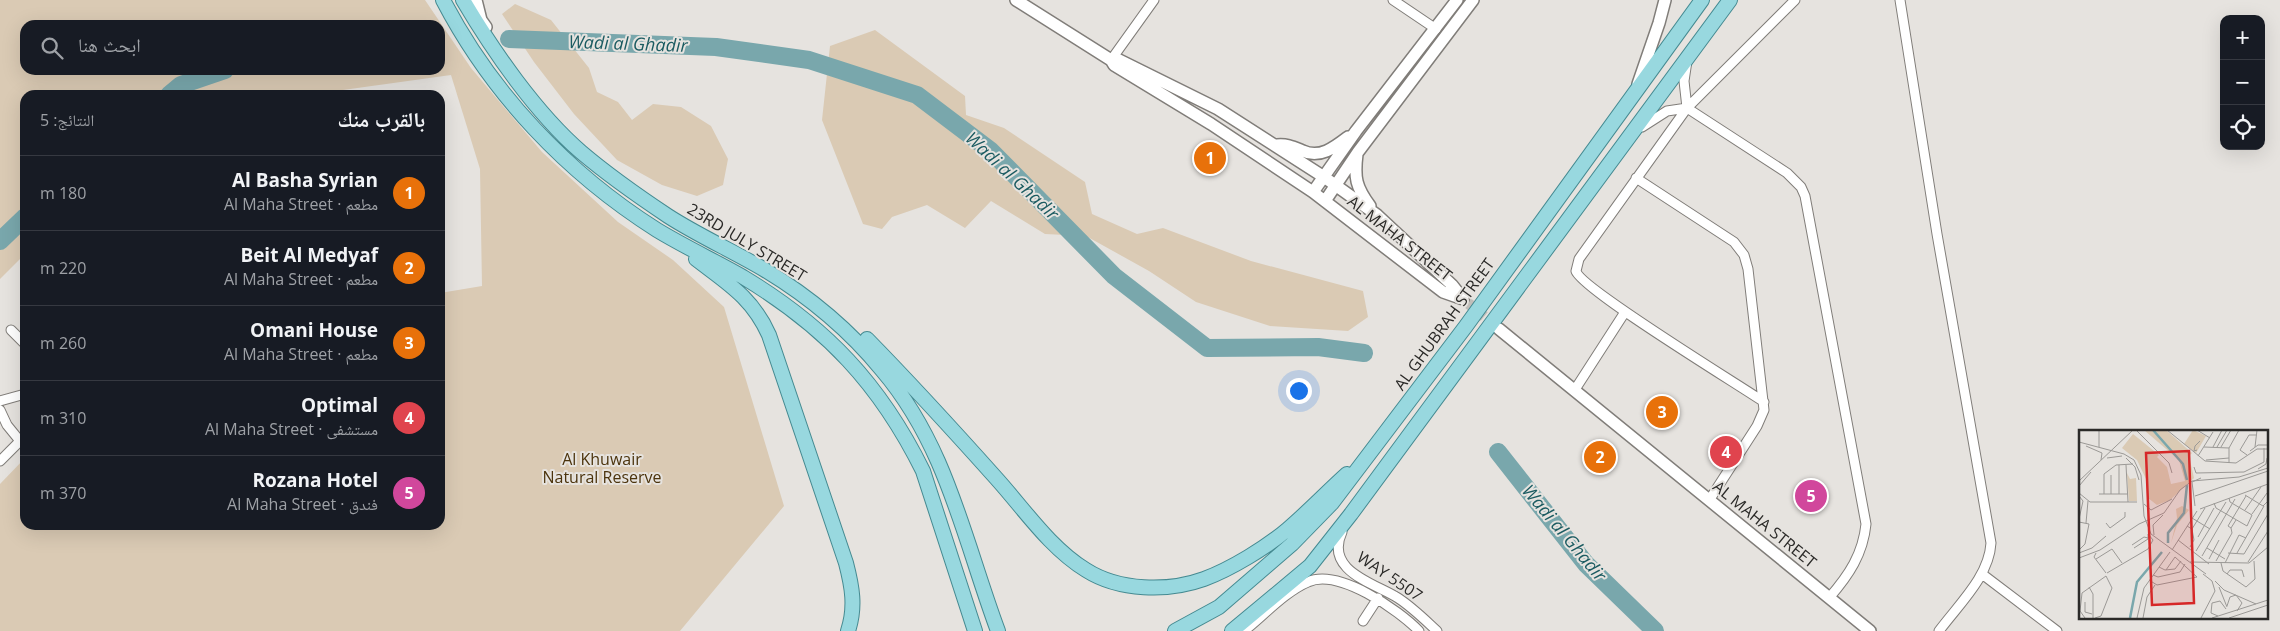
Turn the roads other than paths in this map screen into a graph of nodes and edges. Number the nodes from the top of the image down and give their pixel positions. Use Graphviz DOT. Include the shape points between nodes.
graph roads {
  1 [pos="443,0"];
  2 [pos="463,0"];
  3 [pos="476,0"];
  4 [pos="1016,0"];
  5 [pos="1154,0"];
  6 [pos="1393,0"];
  7 [pos="1458,0"];
  8 [pos="1473,0"];
  9 [pos="1665,0"];
  10 [pos="1702,0"];
  11 [pos="1730,0"];
  12 [pos="1795,0"];
  13 [pos="1900,0"];
  14 [pos="1436,29"];
  15 [pos="1688,54"];
  16 [pos="1111,60"];
  17 [pos="523,88"];
  18 [pos="1634,93"];
  19 [pos="1687,108"];
  20 [pos="1356,131"];
  21 [pos="1632,134"];
  22 [pos="1276,145"];
  23 [pos="1358,152"];
  24 [pos="1324,177"];
  25 [pos="1636,178"];
  26 [pos="1336,185"];
  27 [pos="1313,192"];
  28 [pos="1325,201"];
  29 [pos="1377,215"];
  30 [pos="657,230"];
  31 [pos="765,270"];
  32 [pos="1625,312"];
  33 [pos="1499,329"];
  34 [pos="11,330"];
  35 [pos="20,339"];
  36 [pos="1574,391"];
  37 [pos="20,395"];
  38 [pos="0,401"];
  39 [pos="1764,402"];
  40 [pos="0,410"];
  41 [pos="20,435"];
  42 [pos="20,441"];
  43 [pos="1370,454"];
  44 [pos="0,461"];
  45 [pos="1710,499"];
  46 [pos="1352,514"];
  47 [pos="1982,574"];
  48 [pos="1378,598"];
  49 [pos="1829,598"];
  50 [pos="1363,621"];
  51 [pos="848,631"];
  52 [pos="975,631"];
  53 [pos="998,631"];
  54 [pos="1175,631"];
  55 [pos="1232,631"];
  56 [pos="1244,631"];
  57 [pos="1419,631"];
  58 [pos="1437,631"];
  59 [pos="1870,631"];
  60 [pos="1939,631"];
  61 [pos="2057,631"];
  1 -- 30 [label="main road, 23RD JULY STREET" via="482,66 559,156"];
  2 -- 17 [label="main road, 23RD JULY STREET" via="484,36"];
  3 -- 17 [label="street" via="482,20"];
  4 -- 16 [label="street, AL MAHA STREET"];
  5 -- 16 [label="street"];
  6 -- 14 [label="street"];
  7 -- 14 [label="street"];
  8 -- 23 [label="street"];
  9 -- 18 [label="street" via="1660,23"];
  10 -- 18 [label="main road, AL GHUBRAH STREET"];
  11 -- 15 [label="main road"];
  12 -- 19 [label="street"];
  13 -- 47 [label="street" via="1937,234 1992,543"];
  14 -- 20 [label="street"];
  15 -- 19 [label="street" via="1684,81"];
  15 -- 21 [label="main road"];
  16 -- 22 [label="street, AL MAHA STREET" via="1117,59 1218,109"];
  16 -- 27 [label="street, AL MAHA STREET" via="1114,65"];
  17 -- 31 [label="main road, 23RD JULY STREET" via="580,150 618,180 668,216"];
  18 -- 43 [label="main road, AL GHUBRAH STREET"];
  19 -- 21 [label="street" via="1657,116"];
  19 -- 25 [label="street"];
  19 -- 49 [label="street" via="1788,173 1805,196 1866,524 1861,552 1849,574"];
  20 -- 22 [label="street" via="1321,154 1310,154 1286,144"];
  20 -- 24 [label="street"];
  21 -- 46 [label="main road"];
  22 -- 24 [label="street, AL MAHA STREET"];
  23 -- 26 [label="street"];
  23 -- 29 [label="street" via="1355,172 1358,190"];
  24 -- 26 [label="street, AL MAHA STREET"];
  24 -- 27 [label="street"];
  25 -- 32 [label="street" via="1579,259 1576,271 1582,280"];
  25 -- 39 [label="street" via="1727,236 1740,248 1748,269"];
  26 -- 28 [label="street"];
  26 -- 29 [label="street, AL MAHA STREET"];
  27 -- 28 [label="street, AL MAHA STREET"];
  28 -- 29 [label="street, AL MAHA STREET" via="1443,292 1463,299"];
  30 -- 51 [label="main road" via="731,284 762,320 846,563 853,609"];
  30 -- 52 [label="main road, 23RD JULY STREET" via="743,277 784,304 816,329 873,387 923,471"];
  31 -- 43 [label="main road" via="794,279 828,304 865,338 972,451 1059,549 1088,571 1107,579 1165,587 1204,579 1220,572 1287,530"];
  31 -- 53 [label="main road, 23RD JULY STREET" via="860,344 908,404 948,481"];
  32 -- 36 [label="street"];
  32 -- 39 [label="street"];
  33 -- 36 [label="street, AL MAHA STREET"];
  34 -- 35 [label="street"];
  36 -- 45 [label="street, AL MAHA STREET"];
  37 -- 38 [label="street"];
  39 -- 45 [label="street" via="1761,418"];
  40 -- 41 [label="street" via="8,425"];
  42 -- 44 [label="street"];
  43 -- 54 [label="main road, AL GHUBRAH STREET" via="1332,503 1292,544 1219,607"];
  45 -- 49 [label="street, AL MAHA STREET"];
  46 -- 55 [label="main road" via="1310,566"];
  46 -- 58 [label="street, WAY 5507" via="1338,543 1338,552 1346,568 1398,598"];
  47 -- 60 [label="street"];
  47 -- 61 [label="street"];
  48 -- 50 [label="street"];
  48 -- 56 [label="street, WAY 5507" via="1327,580 1309,581"];
  48 -- 57 [label="street, WAY 5507"];
  49 -- 59 [label="street, AL MAHA STREET"];
}
